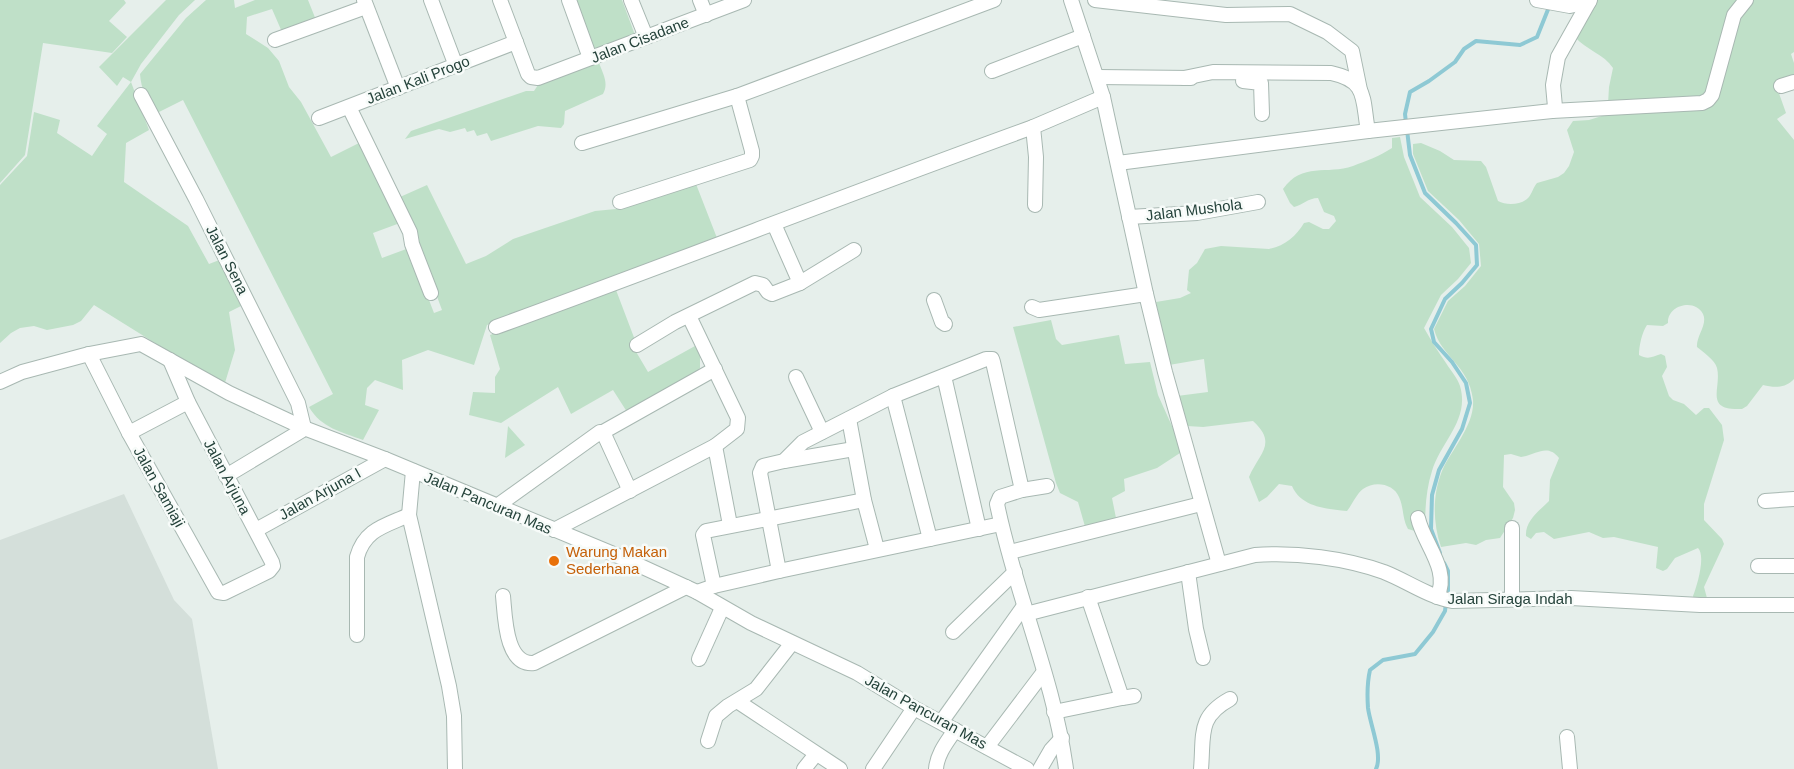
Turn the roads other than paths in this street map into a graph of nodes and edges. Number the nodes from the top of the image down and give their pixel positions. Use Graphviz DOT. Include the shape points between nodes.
graph roads {
  1 [pos="431,0"];
  2 [pos="500,0"];
  3 [pos="569,0"];
  4 [pos="631,0"];
  5 [pos="700,0"];
  6 [pos="744,0"];
  7 [pos="994,0"];
  8 [pos="1071,0"];
  9 [pos="1095,0"];
  10 [pos="1746,0"];
  11 [pos="1540,1"];
  12 [pos="1589,1"];
  13 [pos="365,3"];
  14 [pos="706,15"];
  15 [pos="1083,36"];
  16 [pos="646,37"];
  17 [pos="275,40"];
  18 [pos="516,42"];
  19 [pos="590,58"];
  20 [pos="456,66"];
  21 [pos="992,71"];
  22 [pos="1097,77"];
  23 [pos="1184,78"];
  24 [pos="398,88"];
  25 [pos="1360,90"];
  26 [pos="141,95"];
  27 [pos="737,96"];
  28 [pos="1103,97"];
  29 [pos="349,107"];
  30 [pos="1552,111"];
  31 [pos="1262,114"];
  32 [pos="319,118"];
  33 [pos="1033,128"];
  34 [pos="1368,130"];
  35 [pos="582,143"];
  36 [pos="1118,163"];
  37 [pos="620,202"];
  38 [pos="1258,202"];
  39 [pos="1035,205"];
  40 [pos="1129,217"];
  41 [pos="774,224"];
  42 [pos="854,250"];
  43 [pos="800,283"];
  44 [pos="431,293"];
  45 [pos="1146,294"];
  46 [pos="934,300"];
  47 [pos="1032,307"];
  48 [pos="689,316"];
  49 [pos="945,324"];
  50 [pos="496,327"];
  51 [pos="638,345"];
  52 [pos="89,354"];
  53 [pos="170,360"];
  54 [pos="715,369"];
  55 [pos="944,376"];
  56 [pos="796,377"];
  57 [pos="0,382"];
  58 [pos="893,396"];
  59 [pos="188,402"];
  60 [pos="849,419"];
  61 [pos="304,428"];
  62 [pos="603,432"];
  63 [pos="822,432"];
  64 [pos="129,433"];
  65 [pos="715,446"];
  66 [pos="854,449"];
  67 [pos="385,459"];
  68 [pos="784,461"];
  69 [pos="413,471"];
  70 [pos="226,476"];
  71 [pos="1047,486"];
  72 [pos="1022,490"];
  73 [pos="630,491"];
  74 [pos="1794,499"];
  75 [pos="864,500"];
  76 [pos="1765,501"];
  77 [pos="1202,504"];
  78 [pos="497,506"];
  79 [pos="409,515"];
  80 [pos="1418,518"];
  81 [pos="767,519"];
  82 [pos="1001,524"];
  83 [pos="730,525"];
  84 [pos="1512,528"];
  85 [pos="979,529"];
  86 [pos="256,530"];
  87 [pos="554,530"];
  88 [pos="930,539"];
  89 [pos="877,549"];
  90 [pos="1010,552"];
  91 [pos="1219,564"];
  92 [pos="1758,566"];
  93 [pos="1794,566"];
  94 [pos="779,571"];
  95 [pos="1015,572"];
  96 [pos="1188,572"];
  97 [pos="247,581"];
  98 [pos="714,586"];
  99 [pos="691,590"];
  100 [pos="503,596"];
  101 [pos="1088,597"];
  102 [pos="1443,599"];
  103 [pos="1512,599"];
  104 [pos="1794,605"];
  105 [pos="722,608"];
  106 [pos="1025,610"];
  107 [pos="953,632"];
  108 [pos="357,635"];
  109 [pos="792,643"];
  110 [pos="1203,658"];
  111 [pos="699,659"];
  112 [pos="1043,673"];
  113 [pos="1230,699"];
  114 [pos="737,701"];
  115 [pos="914,708"];
  116 [pos="1054,712"];
  117 [pos="942,721"];
  118 [pos="955,729"];
  119 [pos="1567,737"];
  120 [pos="1062,738"];
  121 [pos="708,741"];
  122 [pos="987,747"];
  123 [pos="816,754"];
  124 [pos="455,769"];
  125 [pos="804,769"];
  126 [pos="840,769"];
  127 [pos="873,769"];
  128 [pos="936,769"];
  129 [pos="1027,769"];
  130 [pos="1040,769"];
  131 [pos="1066,769"];
  132 [pos="1201,769"];
  133 [pos="1570,769"];
  1 -- 20 [label="street"];
  2 -- 18 [label="street"];
  3 -- 19 [label="street"];
  4 -- 16 [label="street"];
  5 -- 14 [label="street"];
  6 -- 14 [label="street, Jalan Cisadane"];
  7 -- 27 [label="street"];
  8 -- 15 [label="street"];
  9 -- 25 [label="street" via="1237,15 1290,14 1327,32 1352,51"];
  10 -- 30 [label="street" via="1734,15 1708,100"];
  11 -- 12 [label="street" via="1570,6"];
  12 -- 30 [label="street" via="1558,57"];
  13 -- 17 [label="street"];
  13 -- 24 [label="street"];
  14 -- 16 [label="street, Jalan Cisadane"];
  15 -- 21 [label="street"];
  15 -- 22 [label="street"];
  16 -- 19 [label="street, Jalan Cisadane"];
  18 -- 19 [label="street, Jalan Cisadane" via="528,74 535,78"];
  18 -- 20 [label="street, Jalan Kali Progo"];
  20 -- 24 [label="street, Jalan Kali Progo"];
  22 -- 23 [label="street"];
  22 -- 28 [label="street"];
  23 -- 25 [label="street" via="1213,72 1331,73 1347,76"];
  23 -- 31 [label="street" via="1260,82"];
  24 -- 29 [label="street, Jalan Kali Progo"];
  25 -- 34 [label="street"];
  26 -- 61 [label="street, Jalan Sena" via="298,403"];
  27 -- 35 [label="street"];
  27 -- 37 [label="street" via="752,151 750,160"];
  28 -- 33 [label="street"];
  28 -- 36 [label="street"];
  29 -- 32 [label="street, Jalan Kali Progo"];
  29 -- 44 [label="street" via="409,231"];
  30 -- 34 [label="street"];
  33 -- 39 [label="street"];
  33 -- 41 [label="street"];
  34 -- 36 [label="street"];
  36 -- 40 [label="street"];
  38 -- 40 [label="street, Jalan Mushola" via="1197,213"];
  40 -- 45 [label="street"];
  41 -- 43 [label="street"];
  41 -- 50 [label="street"];
  42 -- 43 [label="street"];
  43 -- 48 [label="street" via="772,294 764,285 755,283"];
  45 -- 47 [label="street" via="1040,310"];
  45 -- 77 [label="street"];
  46 -- 49 [label="street"];
  48 -- 51 [label="street"];
  48 -- 54 [label="street"];
  52 -- 53 [label="street, Jalan Pancuran Mas" via="141,344"];
  52 -- 57 [label="street, Jalan Pancuran Mas"];
  52 -- 64 [label="street, Jalan Samiaji"];
  53 -- 59 [label="street, Jalan Arjuna"];
  53 -- 61 [label="street, Jalan Pancuran Mas"];
  54 -- 62 [label="street"];
  54 -- 65 [label="street" via="739,425"];
  55 -- 58 [label="street"];
  55 -- 72 [label="street" via="986,359 993,361"];
  55 -- 85 [label="street"];
  56 -- 63 [label="street"];
  58 -- 60 [label="street"];
  58 -- 88 [label="street"];
  59 -- 64 [label="street"];
  59 -- 70 [label="street, Jalan Arjuna"];
  60 -- 63 [label="street"];
  60 -- 66 [label="street"];
  61 -- 67 [label="street, Jalan Pancuran Mas"];
  61 -- 70 [label="street"];
  62 -- 73 [label="street"];
  62 -- 78 [label="street"];
  63 -- 68 [label="street" via="803,442"];
  64 -- 97 [label="street, Jalan Samiaji" via="218,591 226,592"];
  65 -- 73 [label="street"];
  65 -- 83 [label="street"];
  66 -- 68 [label="street"];
  66 -- 75 [label="street"];
  67 -- 69 [label="street, Jalan Pancuran Mas"];
  67 -- 86 [label="street, Jalan Arjuna I"];
  68 -- 81 [label="street" via="765,465 759,472"];
  69 -- 78 [label="street, Jalan Pancuran Mas"];
  69 -- 79 [label="street"];
  70 -- 86 [label="street, Jalan Arjuna"];
  71 -- 72 [label="street"];
  72 -- 82 [label="street" via="998,500"];
  73 -- 87 [label="street"];
  74 -- 76 [label="street"];
  75 -- 81 [label="street"];
  75 -- 89 [label="street"];
  77 -- 90 [label="street"];
  77 -- 91 [label="street"];
  78 -- 87 [label="street, Jalan Pancuran Mas"];
  79 -- 108 [label="street" via="369,534 359,549"];
  79 -- 124 [label="street" via="449,686"];
  80 -- 102 [label="street" via="1438,563"];
  81 -- 83 [label="street"];
  81 -- 94 [label="street"];
  82 -- 85 [label="street"];
  82 -- 90 [label="street"];
  83 -- 98 [label="street" via="704,533"];
  84 -- 103 [label="street"];
  85 -- 88 [label="street"];
  86 -- 97 [label="street, Jalan Arjuna" via="273,566"];
  87 -- 99 [label="street, Jalan Pancuran Mas"];
  88 -- 89 [label="street"];
  89 -- 94 [label="street"];
  90 -- 95 [label="street"];
  91 -- 96 [label="street, Jalan Siraga Indah"];
  91 -- 102 [label="street, Jalan Siraga Indah" via="1274,554 1357,564"];
  92 -- 93 [label="street"];
  94 -- 98 [label="street"];
  95 -- 106 [label="street"];
  95 -- 107 [label="street"];
  96 -- 101 [label="street, Jalan Siraga Indah"];
  96 -- 110 [label="street"];
  98 -- 99 [label="street"];
  99 -- 100 [label="street" via="534,663 518,658 506,632"];
  99 -- 105 [label="street, Jalan Pancuran Mas"];
  101 -- 106 [label="street, Jalan Siraga Indah"];
  101 -- 116 [label="street" via="1128,697"];
  102 -- 103 [label="street, Jalan Siraga Indah"];
  103 -- 104 [label="street, Jalan Siraga Indah"];
  105 -- 109 [label="street, Jalan Pancuran Mas"];
  105 -- 111 [label="street"];
  106 -- 112 [label="street"];
  106 -- 117 [label="street"];
  109 -- 114 [label="street" via="761,684"];
  109 -- 115 [label="street, Jalan Pancuran Mas" via="857,673"];
  112 -- 116 [label="street"];
  112 -- 122 [label="street"];
  113 -- 132 [label="street" via="1214,709 1206,720"];
  114 -- 121 [label="street" via="716,716"];
  114 -- 123 [label="street"];
  115 -- 117 [label="street, Jalan Pancuran Mas"];
  115 -- 127 [label="street"];
  116 -- 120 [label="street"];
  117 -- 118 [label="street, Jalan Pancuran Mas"];
  118 -- 122 [label="street, Jalan Pancuran Mas"];
  118 -- 128 [label="street" via="941,751"];
  119 -- 133 [label="street"];
  120 -- 130 [label="street"];
  120 -- 131 [label="street"];
  122 -- 129 [label="street, Jalan Pancuran Mas"];
  123 -- 125 [label="street"];
  123 -- 126 [label="street"];
}
